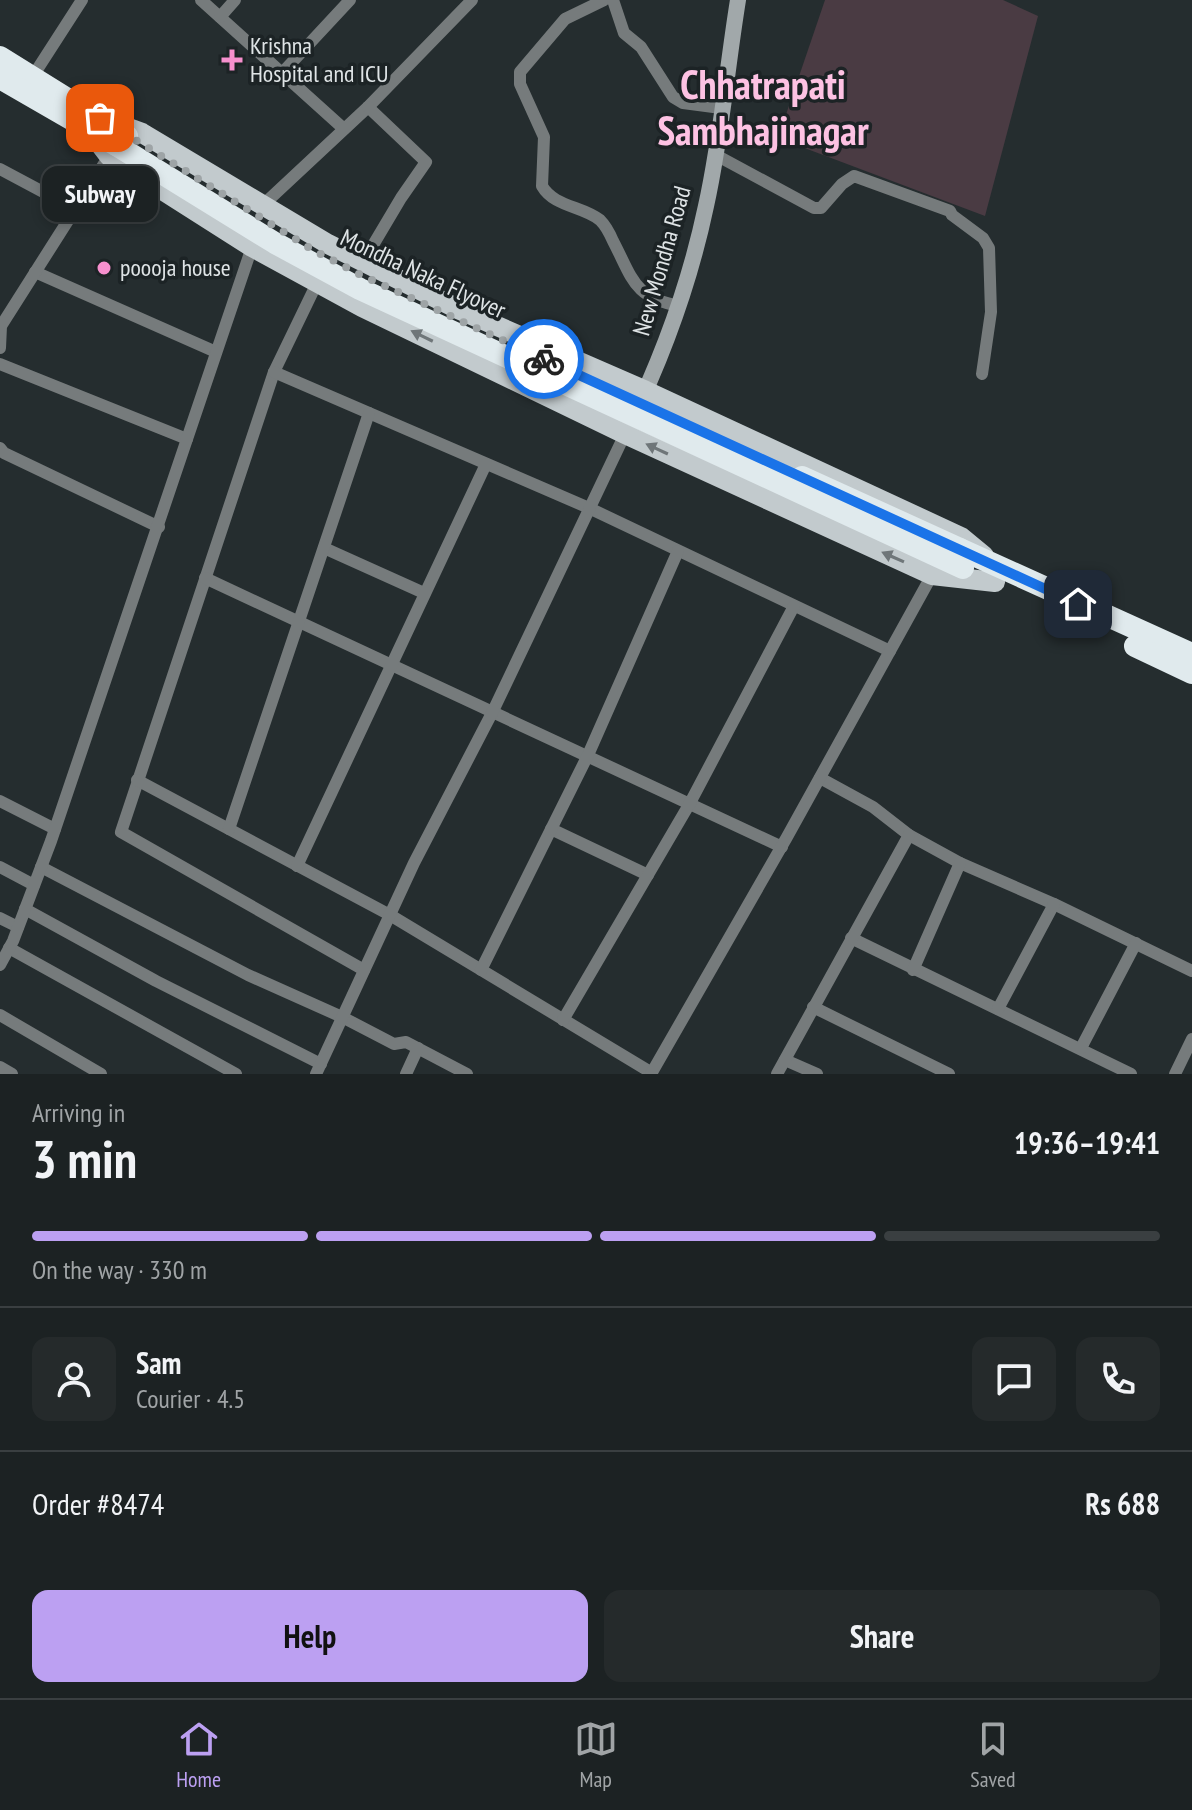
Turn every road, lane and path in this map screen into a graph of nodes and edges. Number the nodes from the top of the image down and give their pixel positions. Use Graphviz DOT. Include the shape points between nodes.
graph roads {
  1 [pos="82,0"];
  2 [pos="201,0"];
  3 [pos="235,0"];
  4 [pos="350,0"];
  5 [pos="472,0"];
  6 [pos="604,0"];
  7 [pos="613,0"];
  8 [pos="738,0"];
  9 [pos="220,17"];
  10 [pos="0,57"];
  11 [pos="282,73"];
  12 [pos="33,76"];
  13 [pos="0,78"];
  14 [pos="368,107"];
  15 [pos="721,108"];
  16 [pos="94,124"];
  17 [pos="344,129"];
  18 [pos="117,145"];
  19 [pos="714,154"];
  20 [pos="0,169"];
  21 [pos="263,205"];
  22 [pos="75,209"];
  23 [pos="252,247"];
  24 [pos="363,262"];
  25 [pos="35,272"];
  26 [pos="317,283"];
  27 [pos="679,306"];
  28 [pos="0,348"];
  29 [pos="216,352"];
  30 [pos="0,364"];
  31 [pos="274,372"];
  32 [pos="982,374"];
  33 [pos="646,391"];
  34 [pos="369,413"];
  35 [pos="625,434"];
  36 [pos="187,439"];
  37 [pos="0,448"];
  38 [pos="486,464"];
  39 [pos="589,508"];
  40 [pos="159,527"];
  41 [pos="324,548"];
  42 [pos="678,551"];
  43 [pos="932,575"];
  44 [pos="997,575"];
  45 [pos="205,578"];
  46 [pos="424,593"];
  47 [pos="794,606"];
  48 [pos="299,621"];
  49 [pos="890,651"];
  50 [pos="1192,654"];
  51 [pos="391,664"];
  52 [pos="1192,673"];
  53 [pos="493,711"];
  54 [pos="588,755"];
  55 [pos="820,778"];
  56 [pos="137,780"];
  57 [pos="0,801"];
  58 [pos="690,803"];
  59 [pos="55,829"];
  60 [pos="229,829"];
  61 [pos="551,829"];
  62 [pos="909,835"];
  63 [pos="782,847"];
  64 [pos="960,863"];
  65 [pos="297,866"];
  66 [pos="0,867"];
  67 [pos="41,867"];
  68 [pos="648,875"];
  69 [pos="34,885"];
  70 [pos="1054,904"];
  71 [pos="25,909"];
  72 [pos="390,915"];
  73 [pos="0,918"];
  74 [pos="18,927"];
  75 [pos="851,938"];
  76 [pos="1136,943"];
  77 [pos="9,948"];
  78 [pos="0,965"];
  79 [pos="364,970"];
  80 [pos="481,970"];
  81 [pos="913,970"];
  82 [pos="1192,971"];
  83 [pos="813,1007"];
  84 [pos="998,1009"];
  85 [pos="0,1015"];
  86 [pos="342,1017"];
  87 [pos="563,1020"];
  88 [pos="1192,1039"];
  89 [pos="418,1048"];
  90 [pos="1081,1048"];
  91 [pos="785,1060"];
  92 [pos="0,1067"];
  93 [pos="923,1068"];
  94 [pos="318,1069"];
  95 [pos="12,1074"];
  96 [pos="101,1074"];
  97 [pos="236,1074"];
  98 [pos="406,1074"];
  99 [pos="467,1074"];
  100 [pos="652,1074"];
  101 [pos="777,1074"];
  102 [pos="817,1074"];
  103 [pos="949,1074"];
  104 [pos="1131,1074"];
  105 [pos="1175,1074"];
  1 -- 12 [label="street"];
  2 -- 9 [label="street"];
  3 -- 9 [label="street"];
  4 -- 11 [label="street"];
  5 -- 14 [label="street"];
  6 -- 27 [label="street" via="565,19 520,72 520,84 544,137 542,186 551,197 599,220 639,290 658,302"];
  7 -- 15 [label="street" via="624,33 641,47 673,97"];
  8 -- 15 [label="street, New Mondha Road"];
  9 -- 11 [label="street"];
  10 -- 12 [label="highway"];
  11 -- 17 [label="street"];
  12 -- 16 [label="highway"];
  13 -- 16 [label="highway"];
  14 -- 17 [label="street"];
  14 -- 24 [label="street" via="426,162"];
  15 -- 19 [label="street, New Mondha Road"];
  16 -- 18 [label="highway, Mondha Naka Flyover"];
  16 -- 21 [label="main road" via="142,133"];
  17 -- 21 [label="street"];
  18 -- 22 [label="street"];
  18 -- 23 [label="main road"];
  18 -- 44 [label="highway, Mondha Naka Flyover, bridge" via="363,276"];
  19 -- 27 [label="street, New Mondha Road"];
  19 -- 32 [label="street" via="814,208 821,208 854,176 950,211 983,238 989,248 991,312"];
  20 -- 22 [label="street"];
  21 -- 24 [label="main road"];
  22 -- 25 [label="street"];
  23 -- 26 [label="main road"];
  23 -- 29 [label="street"];
  24 -- 33 [label="main road"];
  25 -- 28 [label="street" via="1,326"];
  25 -- 29 [label="street"];
  26 -- 31 [label="street"];
  35 -- 26 [label="main road, one-way"];
  27 -- 33 [label="street, New Mondha Road"];
  29 -- 36 [label="street"];
  30 -- 36 [label="street"];
  31 -- 34 [label="street"];
  31 -- 45 [label="street"];
  33 -- 35 [label="street, New Mondha Road"];
  33 -- 44 [label="main road" via="961,537"];
  34 -- 38 [label="street"];
  34 -- 41 [label="street"];
  35 -- 39 [label="street"];
  43 -- 35 [label="main road, one-way"];
  36 -- 40 [label="street"];
  37 -- 40 [label="street"];
  38 -- 39 [label="street"];
  38 -- 46 [label="street"];
  39 -- 42 [label="street"];
  39 -- 53 [label="street"];
  40 -- 59 [label="street"];
  41 -- 46 [label="street"];
  41 -- 48 [label="street"];
  42 -- 47 [label="street"];
  42 -- 54 [label="street"];
  43 -- 44 [label="main road"];
  43 -- 49 [label="street"];
  44 -- 50 [label="highway"];
  44 -- 52 [label="highway"];
  45 -- 48 [label="street"];
  45 -- 56 [label="street"];
  46 -- 51 [label="street"];
  47 -- 49 [label="street"];
  47 -- 58 [label="street"];
  48 -- 51 [label="street"];
  48 -- 60 [label="street"];
  49 -- 55 [label="street"];
  51 -- 53 [label="street"];
  51 -- 65 [label="street"];
  53 -- 54 [label="street"];
  53 -- 72 [label="street"];
  54 -- 58 [label="street"];
  54 -- 61 [label="street"];
  55 -- 62 [label="street" via="873,807"];
  55 -- 63 [label="street"];
  56 -- 60 [label="street"];
  56 -- 79 [label="street" via="121,832"];
  57 -- 59 [label="street"];
  58 -- 63 [label="street"];
  58 -- 68 [label="street"];
  59 -- 67 [label="street"];
  60 -- 65 [label="street"];
  61 -- 68 [label="street"];
  61 -- 80 [label="street"];
  62 -- 64 [label="street"];
  62 -- 75 [label="street"];
  63 -- 100 [label="street"];
  64 -- 70 [label="street"];
  64 -- 81 [label="street"];
  65 -- 72 [label="street"];
  66 -- 69 [label="street"];
  67 -- 69 [label="street"];
  67 -- 86 [label="street" via="248,975"];
  68 -- 87 [label="street"];
  69 -- 71 [label="street"];
  70 -- 76 [label="street"];
  70 -- 84 [label="street"];
  71 -- 74 [label="street"];
  71 -- 94 [label="street"];
  72 -- 79 [label="street"];
  72 -- 80 [label="street"];
  73 -- 74 [label="street"];
  74 -- 77 [label="street"];
  75 -- 81 [label="street"];
  75 -- 83 [label="street"];
  76 -- 82 [label="street"];
  76 -- 90 [label="street"];
  77 -- 78 [label="street"];
  77 -- 97 [label="street"];
  79 -- 86 [label="street"];
  80 -- 87 [label="street"];
  81 -- 84 [label="street"];
  83 -- 91 [label="street"];
  83 -- 93 [label="street"];
  84 -- 90 [label="street"];
  85 -- 96 [label="street"];
  86 -- 89 [label="street" via="394,1044"];
  86 -- 94 [label="street"];
  87 -- 100 [label="street"];
  88 -- 105 [label="street"];
  89 -- 98 [label="street"];
  89 -- 99 [label="street"];
  90 -- 104 [label="street"];
  91 -- 101 [label="street"];
  91 -- 102 [label="street"];
  92 -- 95 [label="street"];
  93 -- 103 [label="street"];
}
